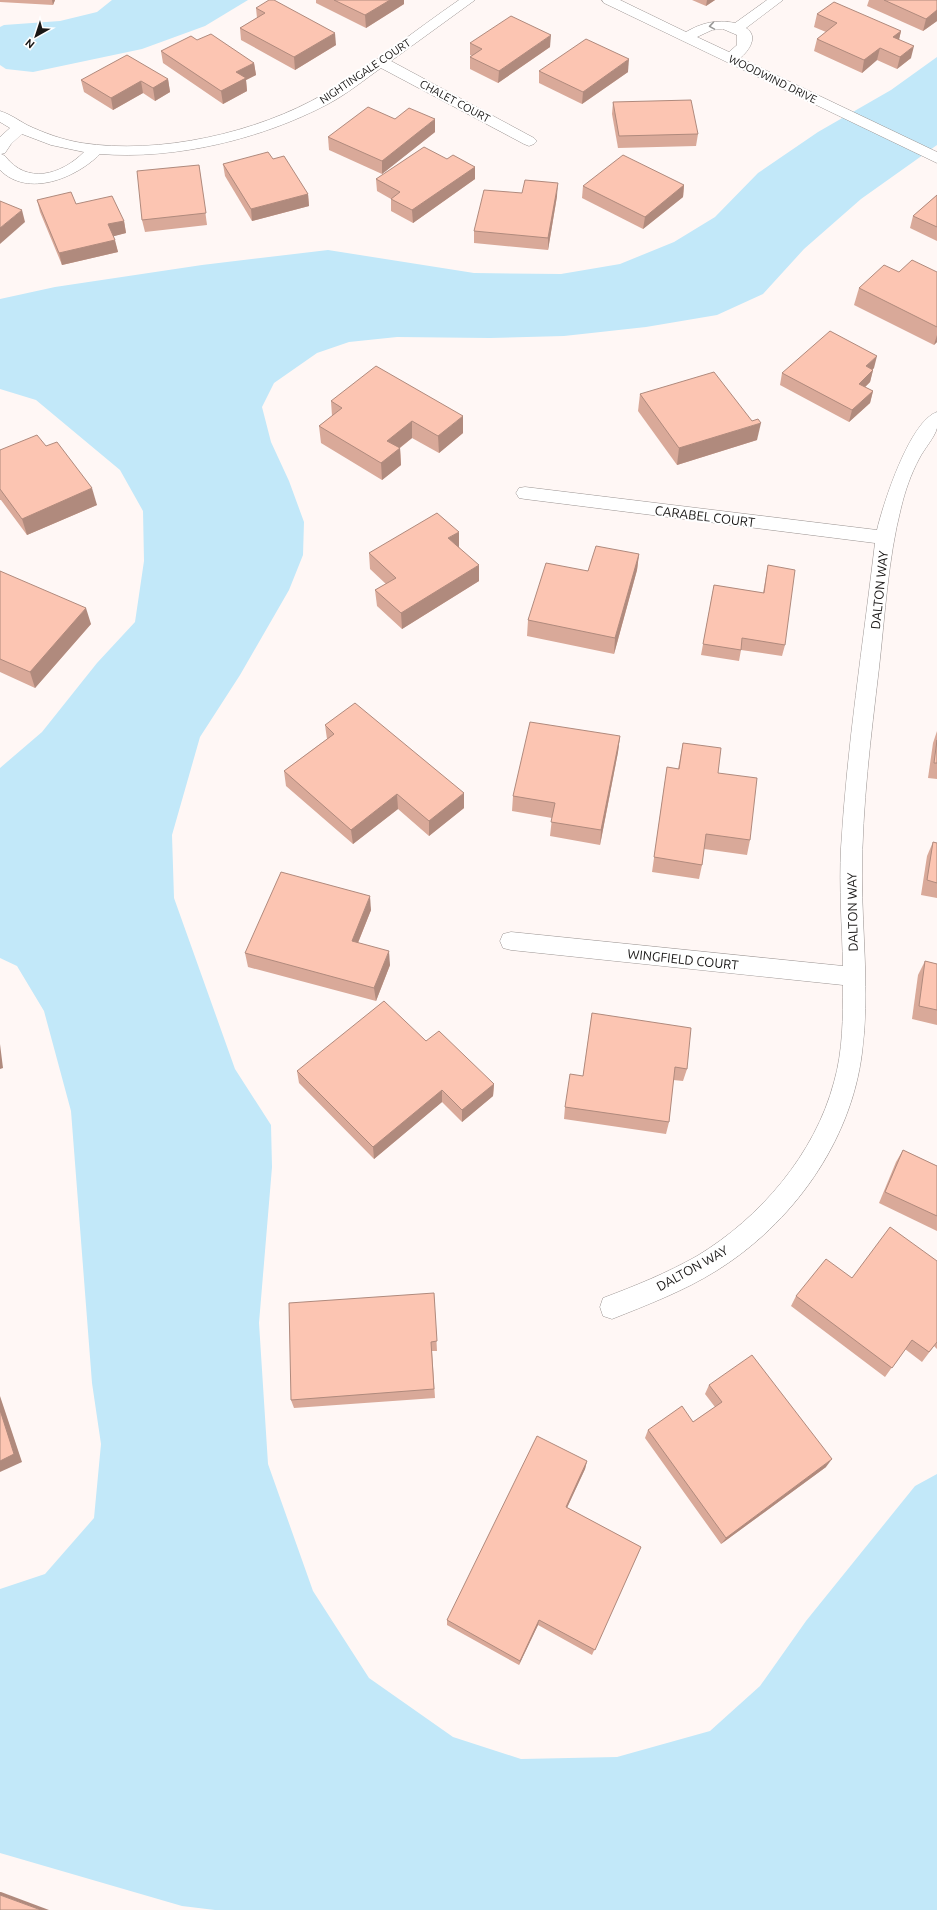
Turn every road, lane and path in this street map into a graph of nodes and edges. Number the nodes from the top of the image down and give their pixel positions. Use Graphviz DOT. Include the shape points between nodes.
graph roads {
  1 [pos="468,0"];
  2 [pos="609,0"];
  3 [pos="776,0"];
  4 [pos="737,28"];
  5 [pos="687,37"];
  6 [pos="730,58"];
  7 [pos="381,62"];
  8 [pos="0,116"];
  9 [pos="19,128"];
  10 [pos="529,141"];
  11 [pos="0,150"];
  12 [pos="95,150"];
  13 [pos="934,157"];
  14 [pos="0,159"];
  15 [pos="937,418"];
  16 [pos="525,493"];
  17 [pos="884,538"];
  18 [pos="511,941"];
  19 [pos="854,977"];
  20 [pos="612,1307"];
  1 -- 7 [label="street, NIGHTINGALE COURT"];
  2 -- 5 [label="street, WOODWIND DRIVE"];
  3 -- 4 [label="street"];
  4 -- 5 [label="street, one-way" via="713,25"];
  4 -- 6 [label="street" via="744,33 745,43 743,48"];
  5 -- 6 [label="street, WOODWIND DRIVE"];
  6 -- 13 [label="street, WOODWIND DRIVE"];
  7 -- 10 [label="street, CHALET COURT"];
  7 -- 12 [label="street, NIGHTINGALE COURT" via="316,104 291,116 247,131 164,148"];
  8 -- 9 [label="street, NIGHTINGALE COURT"];
  9 -- 11 [label="street" via="4,142"];
  9 -- 12 [label="street, NIGHTINGALE COURT" via="59,143"];
  12 -- 14 [label="street" via="78,166 50,177 21,177 10,172"];
  15 -- 17 [label="street, DALTON WAY" via="916,445 906,466 889,514"];
  16 -- 17 [label="street, CARABEL COURT"];
  17 -- 19 [label="street, DALTON WAY" via="852,849"];
  18 -- 19 [label="street, WINGFIELD COURT"];
  19 -- 20 [label="street, DALTON WAY" via="852,1047 845,1088 830,1131 805,1170 773,1208 734,1245 692,1271"];
}
